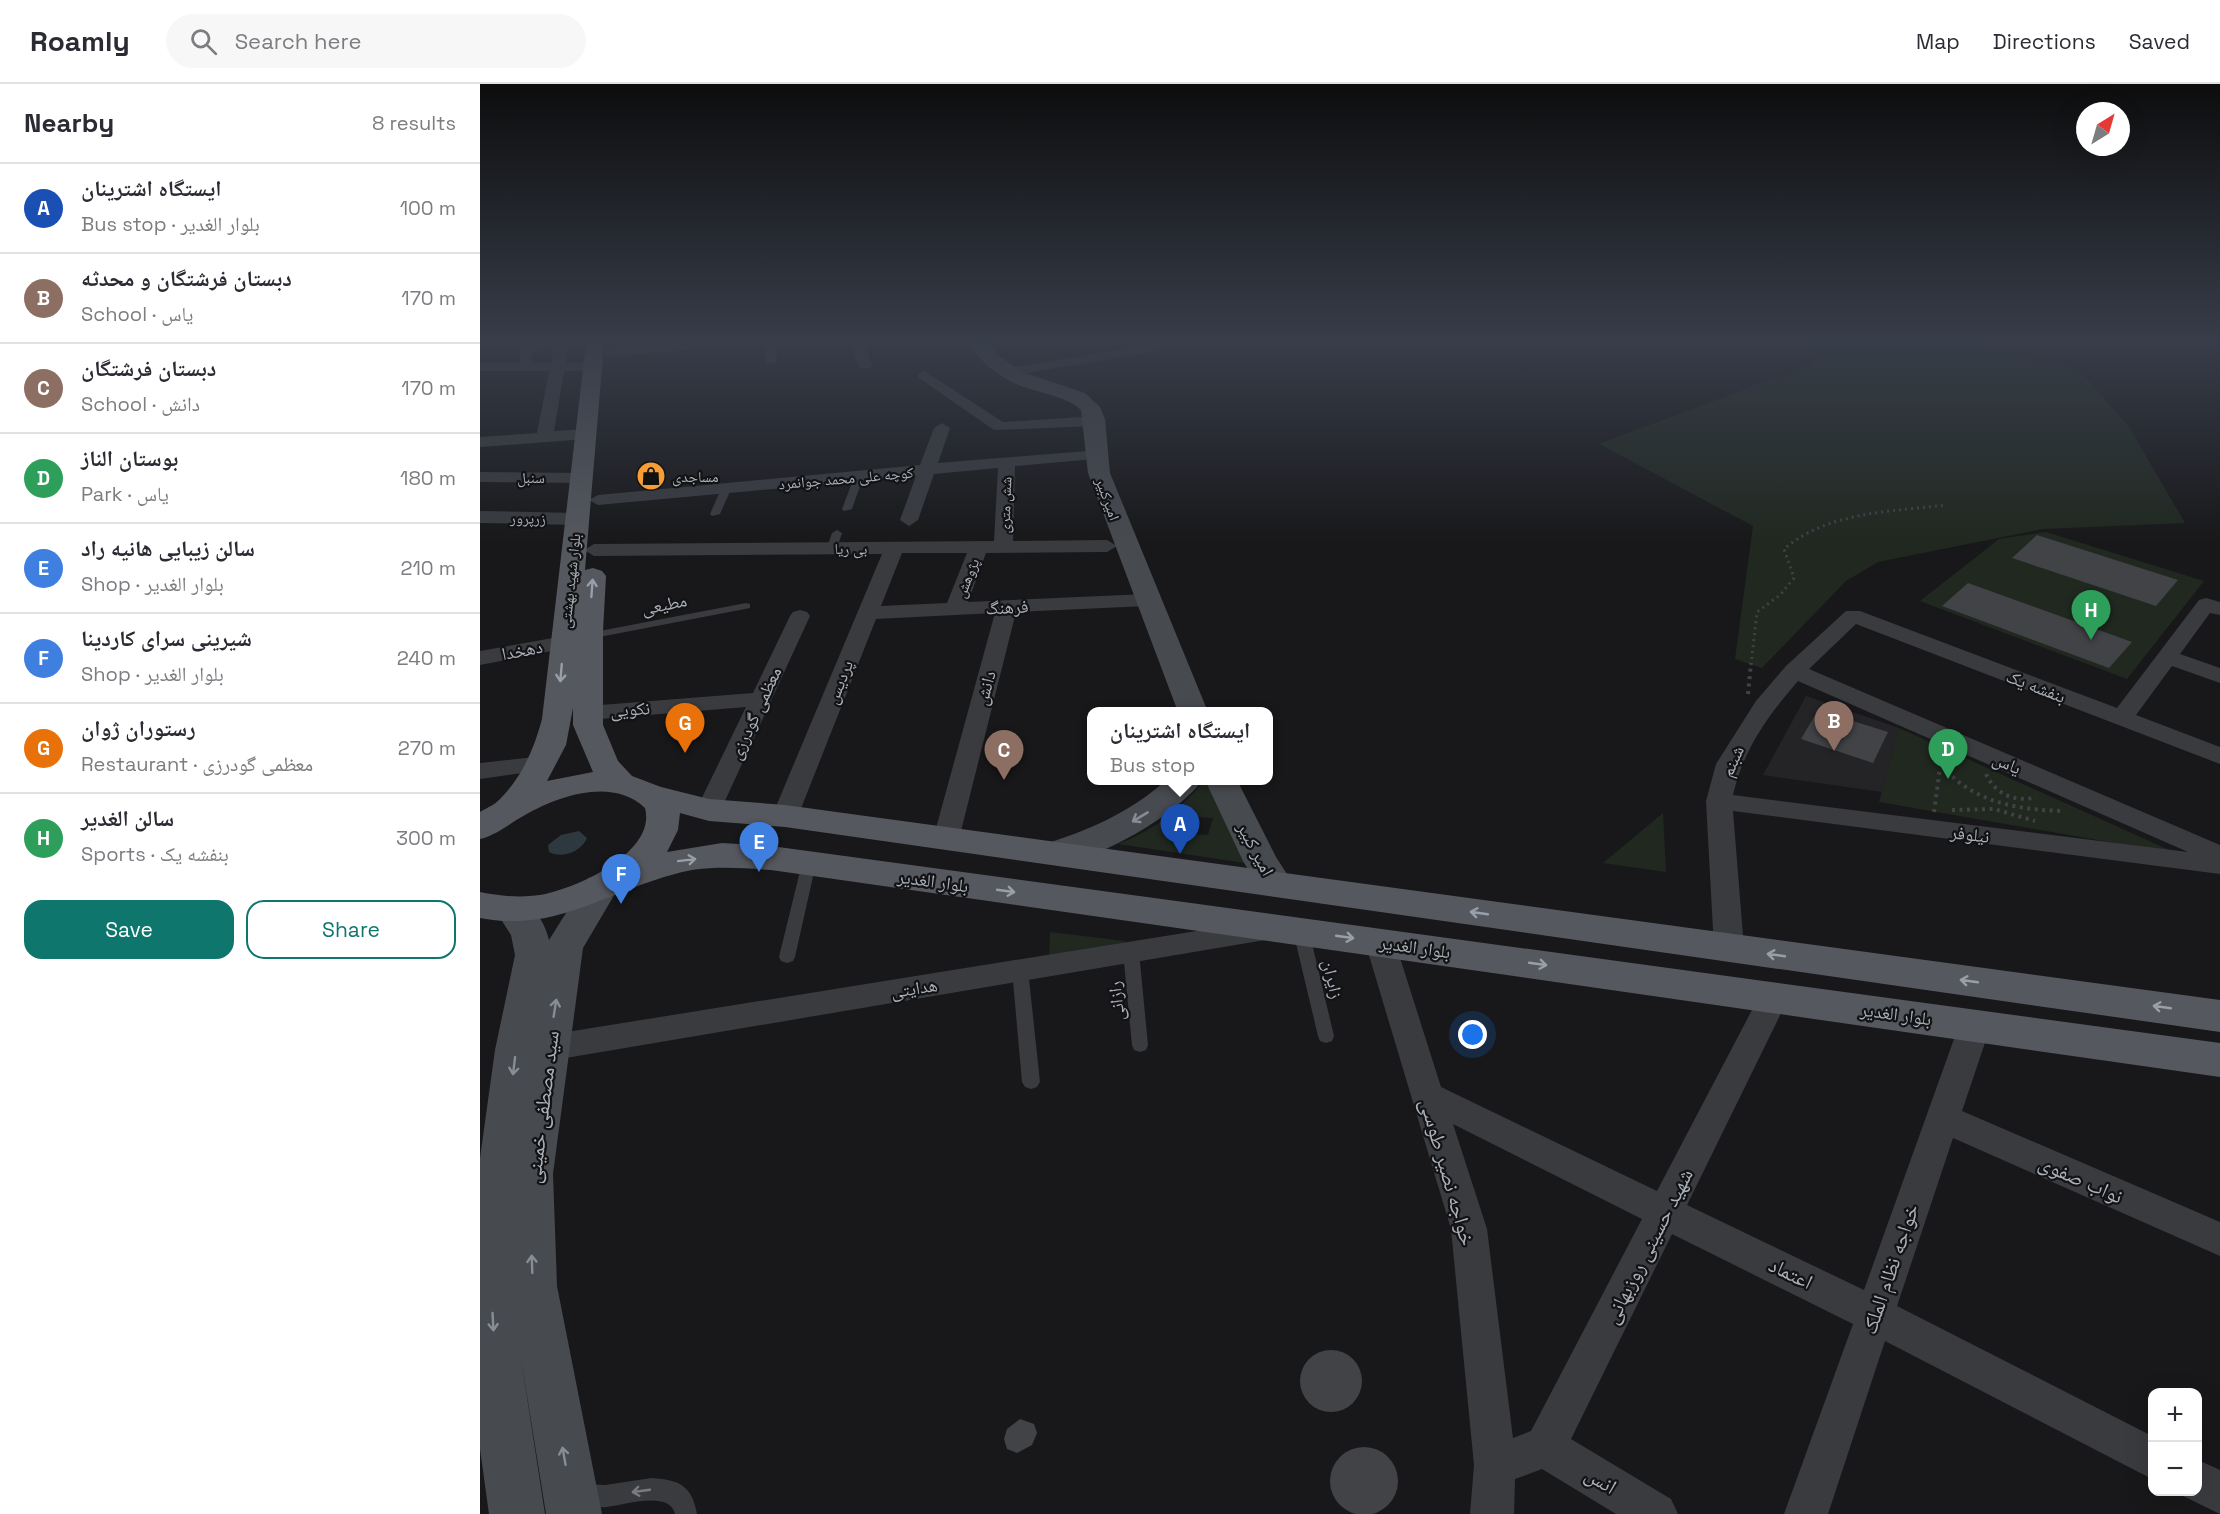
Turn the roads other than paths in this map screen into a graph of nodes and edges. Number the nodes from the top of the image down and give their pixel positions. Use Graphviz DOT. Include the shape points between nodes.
graph roads {
  1 [pos="550,410"];
  2 [pos="590,410"];
  3 [pos="600,410"];
  4 [pos="975,410"];
  5 [pos="1091,410"];
  6 [pos="1096,421"];
  7 [pos="942,428"];
  8 [pos="586,434"];
  9 [pos="545,436"];
  10 [pos="510,440"];
  11 [pos="480,442"];
  12 [pos="1094,454"];
  13 [pos="1006,463"];
  14 [pos="480,466"];
  15 [pos="925,471"];
  16 [pos="480,477"];
  17 [pos="858,477"];
  18 [pos="582,478"];
  19 [pos="726,489"];
  20 [pos="598,500"];
  21 [pos="847,509"];
  22 [pos="715,514"];
  23 [pos="480,517"];
  24 [pos="577,519"];
  25 [pos="909,520"];
  26 [pos="1107,546"];
  27 [pos="979,547"];
  28 [pos="1003,547"];
  29 [pos="894,548"];
  30 [pos="594,550"];
  31 [pos="1147,600"];
  32 [pos="746,606"];
  33 [pos="1007,607"];
  34 [pos="2213,607"];
  35 [pos="955,609"];
  36 [pos="867,613"];
  37 [pos="1852,615"];
  38 [pos="800,616"];
  39 [pos="576,639"];
  40 [pos="2166,656"];
  41 [pos="480,658"];
  42 [pos="1794,671"];
  43 [pos="2220,676"];
  44 [pos="752,700"];
  45 [pos="1191,707"];
  46 [pos="588,712"];
  47 [pos="2122,718"];
  48 [pos="2220,756"];
  49 [pos="543,764"];
  50 [pos="480,771"];
  51 [pos="1180,785"];
  52 [pos="1223,785"];
  53 [pos="637,789"];
  54 [pos="1719,801"];
  55 [pos="512,807"];
  56 [pos="709,810"];
  57 [pos="776,815"];
  58 [pos="480,828"];
  59 [pos="946,839"];
  60 [pos="1051,854"];
  61 [pos="2220,855"];
  62 [pos="748,857"];
  63 [pos="809,863"];
  64 [pos="2220,865"];
  65 [pos="606,884"];
  66 [pos="1276,885"];
  67 [pos="497,908"];
  68 [pos="1290,930"];
  69 [pos="1380,942"];
  70 [pos="1729,948"];
  71 [pos="1131,952"];
  72 [pos="787,957"];
  73 [pos="1020,970"];
  74 [pos="1774,997"];
  75 [pos="2220,1016"];
  76 [pos="1975,1025"];
  77 [pos="1326,1035"];
  78 [pos="1140,1045"];
  79 [pos="548,1048"];
  80 [pos="2220,1060"];
  81 [pos="1031,1082"];
  82 [pos="1426,1095"];
  83 [pos="1942,1118"];
  84 [pos="1665,1211"];
  85 [pos="2220,1239"];
  86 [pos="485,1256"];
  87 [pos="1875,1315"];
  88 [pos="1545,1447"];
  89 [pos="2148,1456"];
  90 [pos="1495,1465"];
  91 [pos="2202,1483"];
  92 [pos="2220,1492"];
  93 [pos="573,1504"];
  94 [pos="517,1514"];
  95 [pos="686,1514"];
  96 [pos="1492,1514"];
  97 [pos="1656,1514"];
  98 [pos="1806,1514"];
  1 -- 9 [label="street"];
  2 -- 8 [label="main road, بلوار شهید بهشتی"];
  3 -- 20 [label="main road, بلوار شهید بهشتی"];
  4 -- 6 [label="street" via="1000,427"];
  5 -- 6 [label="street"];
  6 -- 12 [label="street, امیرکبیر"];
  7 -- 15 [label="street"];
  8 -- 9 [label="street"];
  8 -- 18 [label="main road, بلوار شهید بهشتی"];
  9 -- 10 [label="street"];
  10 -- 11 [label="street"];
  10 -- 14 [label="street"];
  12 -- 13 [label="street, کوچه علی محمد جوانمرد"];
  12 -- 31 [label="street, امیرکبیر"];
  13 -- 15 [label="street, کوچه علی محمد جوانمرد"];
  13 -- 28 [label="street, شش متری"];
  15 -- 17 [label="street, کوچه علی محمد جوانمرد"];
  15 -- 25 [label="street"];
  16 -- 18 [label="street, سنبل"];
  17 -- 19 [label="street, کوچه علی محمد جوانمرد"];
  17 -- 21 [label="lane"];
  18 -- 24 [label="main road, بلوار شهید بهشتی"];
  19 -- 20 [label="street, کوچه علی محمد جوانمرد"];
  19 -- 22 [label="lane"];
  20 -- 30 [label="main road, بلوار شهید بهشتی"];
  23 -- 24 [label="street, زرپرور"];
  24 -- 39 [label="main road, بلوار شهید بهشتی"];
  26 -- 28 [label="street, بی ریا"];
  27 -- 28 [label="street, بی ریا"];
  27 -- 29 [label="street, بی ریا"];
  27 -- 35 [label="street, پژوهش"];
  29 -- 30 [label="street, بی ریا" via="835,541"];
  29 -- 36 [label="street, پردیس"];
  39 -- 30 [label="main road, بلوار شهید بهشتی, one-way"];
  31 -- 33 [label="street, فرهنگ"];
  31 -- 45 [label="street, امیرکبیر"];
  32 -- 39 [label="lane, مطیعی"];
  33 -- 35 [label="street, فرهنگ"];
  33 -- 59 [label="street, دانش"];
  34 -- 40 [label="street"];
  35 -- 36 [label="street, فرهنگ"];
  36 -- 57 [label="street, پردیس"];
  37 -- 42 [label="street, شبنم"];
  37 -- 47 [label="street, بنفشه یک"];
  38 -- 44 [label="street, معظمی گودرزی"];
  39 -- 41 [label="street, دهخدا"];
  39 -- 46 [label="main road, بلوار شهید بهشتی"];
  39 -- 49 [label="main road, بلوار شهید بهشتی, one-way" via="551,748"];
  40 -- 43 [label="street"];
  40 -- 47 [label="street"];
  42 -- 54 [label="street, شبنم" via="1745,734 1728,764"];
  42 -- 61 [label="street, یاس"];
  44 -- 46 [label="street, نکویی"];
  44 -- 56 [label="street, معظمی گودرزی"];
  46 -- 53 [label="main road, بلوار شهید بهشتی" via="588,725 604,765"];
  47 -- 48 [label="street, بنفشه یک"];
  49 -- 50 [label="street"];
  49 -- 55 [label="main road, بلوار شهید بهشتی"];
  51 -- 60 [label="street, one-way" via="1146,814 1103,838"];
  52 -- 66 [label="street, امیر کبیر" via="1256,854"];
  53 -- 55 [label="main road" via="596,783 568,786"];
  53 -- 56 [label="main road"];
  53 -- 65 [label="main road, بلوار شهید بهشتی" via="662,808 663,825 655,844 637,864"];
  54 -- 64 [label="street, نیلوفر"];
  54 -- 70 [label="street, شبنم"];
  55 -- 58 [label="main road"];
  56 -- 57 [label="main road"];
  57 -- 59 [label="main road"];
  57 -- 62 [label="main road" via="732,827 722,837 724,844"];
  59 -- 60 [label="main road"];
  60 -- 66 [label="main road"];
  62 -- 63 [label="main road, بلوار الغدیر"];
  65 -- 62 [label="main road, بلوار الغدیر, one-way" via="673,862 722,855"];
  63 -- 68 [label="main road, بلوار الغدیر, one-way"];
  63 -- 72 [label="lane"];
  65 -- 67 [label="main road" via="557,903"];
  79 -- 65 [label="street, سید مصطفی خمینی, one-way" via="564,947"];
  70 -- 66 [label="main road, one-way"];
  67 -- 86 [label="street, سید مصطفی خمینی, one-way" via="530,933 534,955"];
  68 -- 69 [label="main road, بلوار الغدیر, one-way"];
  68 -- 71 [label="street, هدایتی"];
  68 -- 77 [label="lane, زایران"];
  69 -- 74 [label="main road, بلوار الغدیر, one-way"];
  69 -- 82 [label="street, خواجه نصیر طوسی"];
  75 -- 70 [label="main road, one-way"];
  71 -- 73 [label="street, هدایتی"];
  71 -- 78 [label="lane, رازانی"];
  73 -- 79 [label="street, هدایتی"];
  73 -- 81 [label="lane"];
  74 -- 76 [label="main road, بلوار الغدیر"];
  74 -- 84 [label="street, شهید حسینی روزبهانی"];
  76 -- 80 [label="main road, بلوار الغدیر"];
  76 -- 83 [label="street, خواجه نظام الملک"];
  93 -- 79 [label="street, سید مصطفی خمینی, one-way" via="533,1286 530,1174"];
  82 -- 84 [label="street, اعتماد"];
  82 -- 90 [label="street, خواجه نصیر طوسی" via="1468,1230"];
  83 -- 85 [label="street, نواب صفوی"];
  83 -- 87 [label="street, خواجه نظام الملک"];
  84 -- 87 [label="street, اعتماد"];
  84 -- 88 [label="street, شهید حسینی روزبهانی"];
  86 -- 94 [label="street, سید مصطفی خمینی, one-way" via="496,1378"];
  87 -- 89 [label="street, اعتماد"];
  87 -- 98 [label="street, خواجه نظام الملک"];
  88 -- 90 [label="street"];
  88 -- 97 [label="street, انس"];
  90 -- 96 [label="street, خواجه نصیر طوسی"];
  91 -- 92 [label="street"];
  95 -- 93 [label="lane, one-way" via="684,1503 672,1491 652,1489"];
}
